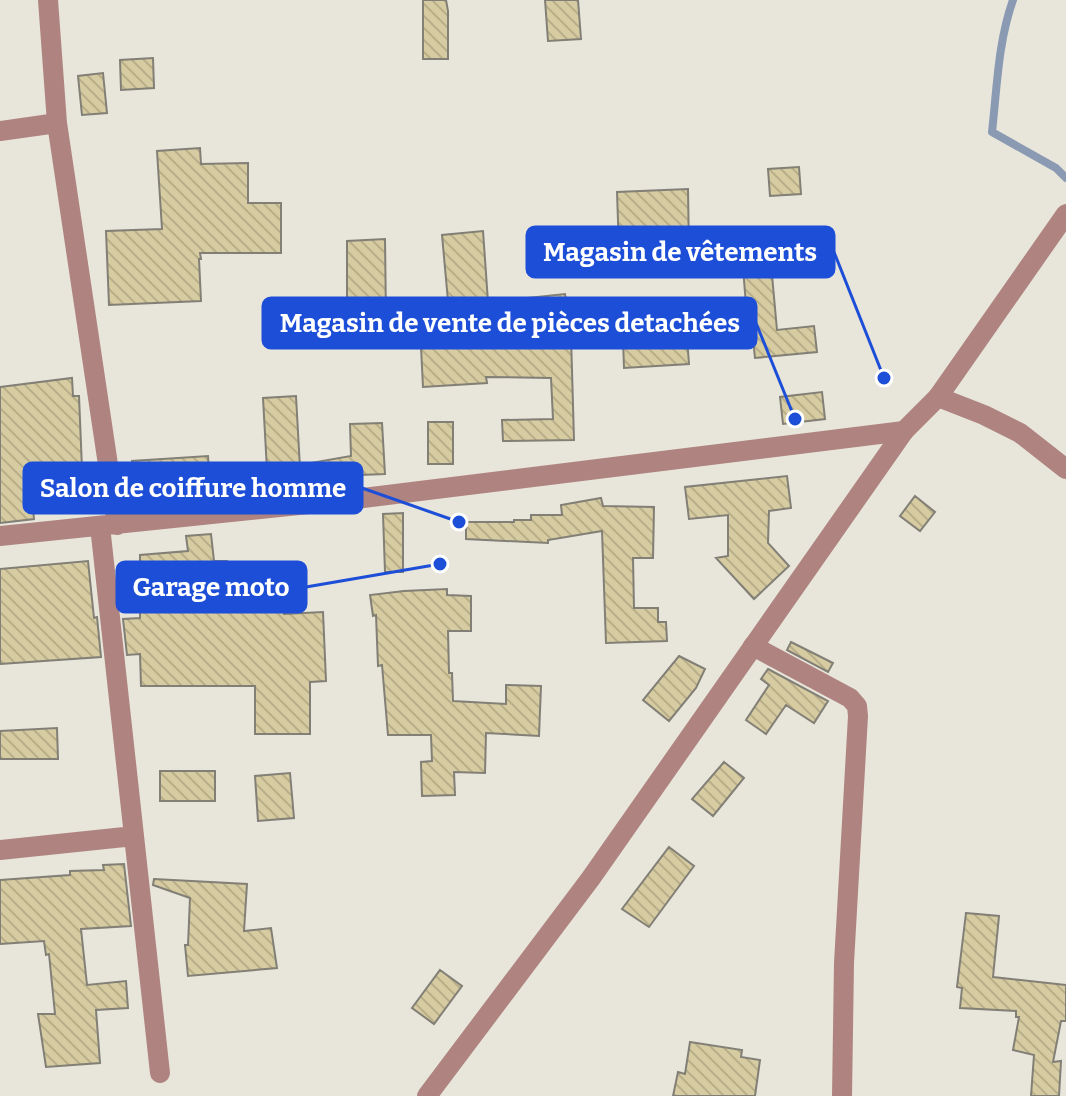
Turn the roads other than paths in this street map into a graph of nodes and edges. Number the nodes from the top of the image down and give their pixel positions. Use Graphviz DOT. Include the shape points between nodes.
graph roads {
  1 [pos="48,0"];
  2 [pos="57,123"];
  3 [pos="0,131"];
  4 [pos="1066,214"];
  5 [pos="938,397"];
  6 [pos="904,431"];
  7 [pos="1066,469"];
  8 [pos="108,526"];
  9 [pos="0,536"];
  10 [pos="753,646"];
  11 [pos="134,836"];
  12 [pos="0,850"];
  13 [pos="160,1073"];
  14 [pos="427,1096"];
  15 [pos="842,1096"];
  1 -- 2 [label="street"];
  2 -- 3 [label="street"];
  2 -- 8 [label="street"];
  4 -- 5 [label="street"];
  5 -- 6 [label="street"];
  5 -- 7 [label="street" via="1020,433"];
  6 -- 8 [label="street"];
  6 -- 10 [label="street"];
  8 -- 9 [label="street"];
  8 -- 11 [label="street"];
  10 -- 14 [label="street" via="591,878"];
  10 -- 15 [label="street" via="857,706"];
  11 -- 12 [label="street"];
  11 -- 13 [label="street"];
}
